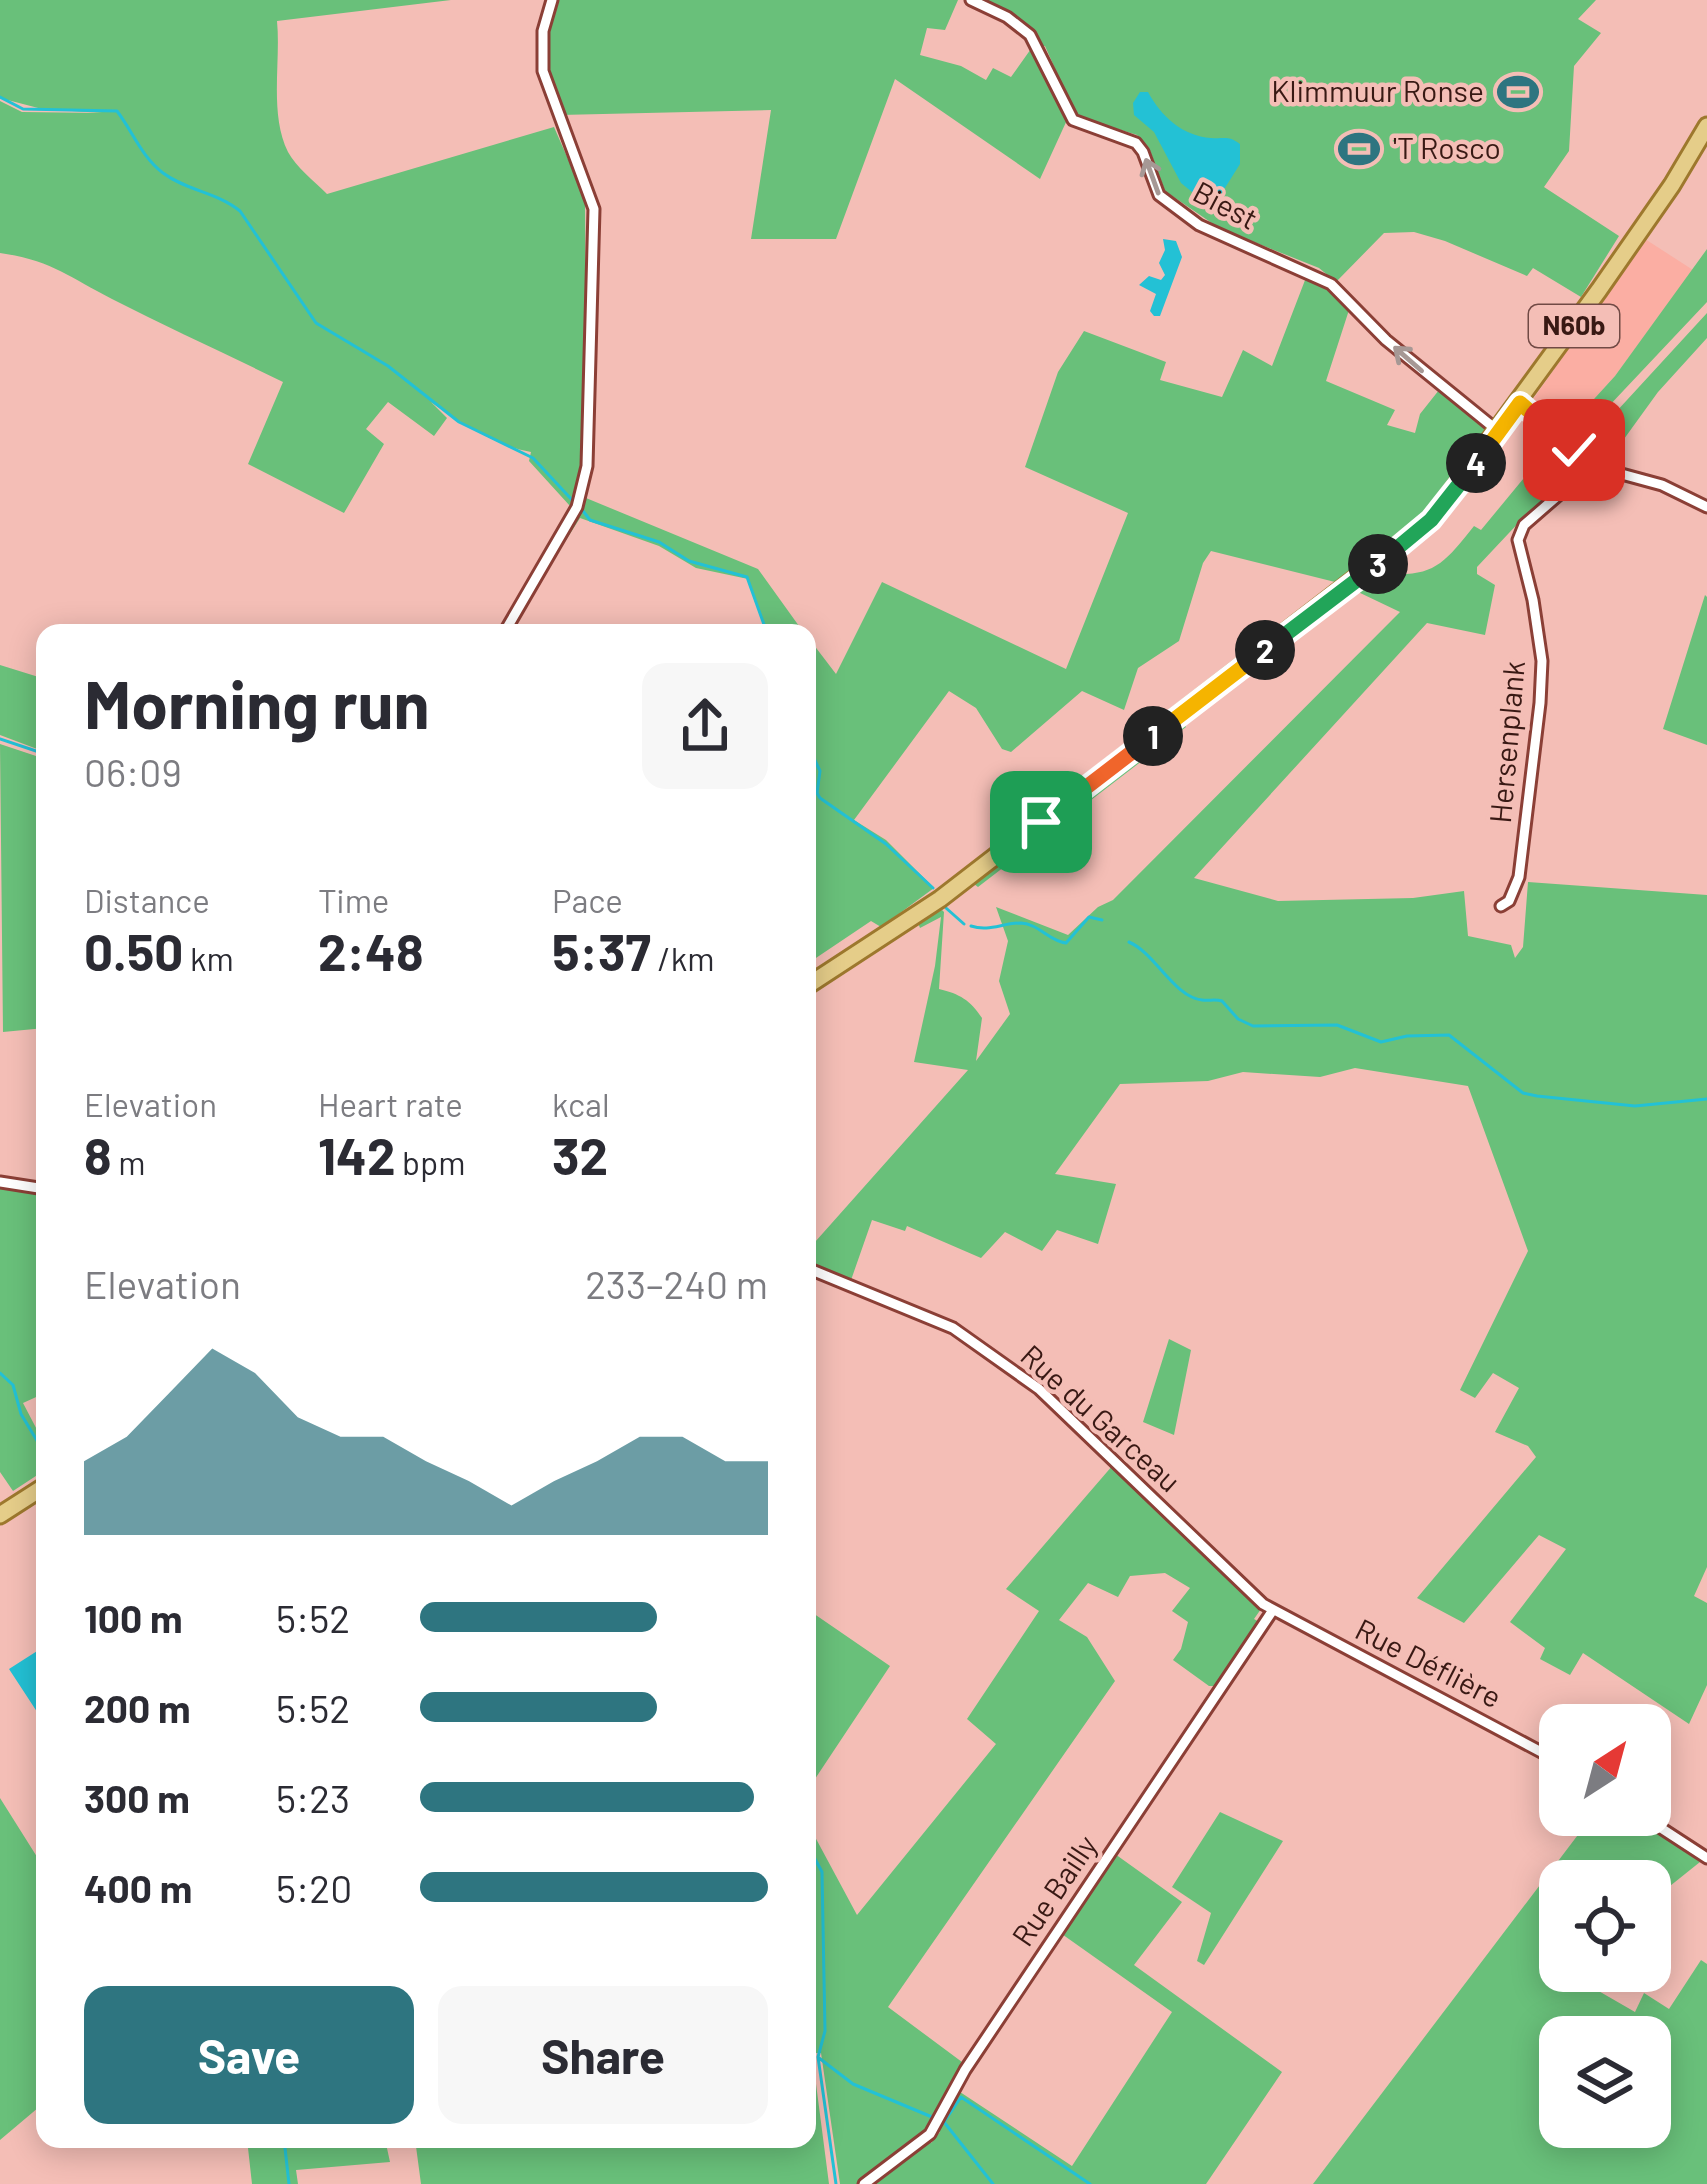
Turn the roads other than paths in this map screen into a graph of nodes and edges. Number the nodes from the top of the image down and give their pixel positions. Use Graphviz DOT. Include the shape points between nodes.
graph roads {
  1 [pos="552,0"];
  2 [pos="971,0"];
  3 [pos="1707,126"];
  4 [pos="1520,403"];
  5 [pos="1499,432"];
  6 [pos="1592,466"];
  7 [pos="1707,507"];
  8 [pos="509,624"];
  9 [pos="1501,906"];
  10 [pos="816,980"];
  11 [pos="0,1182"];
  12 [pos="36,1188"];
  13 [pos="816,1272"];
  14 [pos="36,1492"];
  15 [pos="0,1515"];
  16 [pos="1273,1610"];
  17 [pos="1539,1751"];
  18 [pos="1671,1835"];
  19 [pos="1707,1858"];
  20 [pos="864,2184"];
  1 -- 8 [label="street" via="543,70 594,209 587,466 577,507"];
  5 -- 2 [label="street, Biest, one-way" via="1331,284 1218,235 1163,200 1140,147 1073,120 1030,35"];
  3 -- 4 [label="main road, N60b"];
  4 -- 5 [label="main road, N60b"];
  4 -- 6 [label="street"];
  5 -- 10 [label="main road, N60b" via="1444,507 1405,543 940,899"];
  6 -- 7 [label="street"];
  6 -- 9 [label="street, Hersenplank" via="1519,532 1542,680 1519,877"];
  11 -- 12 [label="street"];
  13 -- 16 [label="street, Rue du Garceau" via="953,1328 1039,1389"];
  14 -- 15 [label="main road"];
  16 -- 17 [label="street, Rue Déflière"];
  16 -- 20 [label="street, Rue Bailly" via="1016,1992 939,2121"];
  18 -- 19 [label="street"];
}
